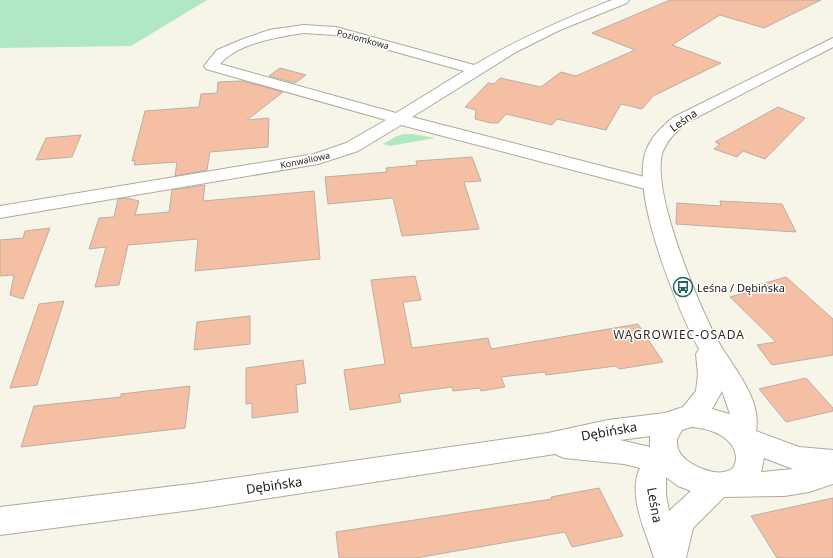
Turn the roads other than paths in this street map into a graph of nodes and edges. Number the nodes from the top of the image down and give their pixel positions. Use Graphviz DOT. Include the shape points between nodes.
graph roads {
  1 [pos="623,0"];
  2 [pos="833,42"];
  3 [pos="474,70"];
  4 [pos="400,119"];
  5 [pos="653,185"];
  6 [pos="0,212"];
  7 [pos="705,339"];
  8 [pos="680,420"];
  9 [pos="741,437"];
  10 [pos="548,445"];
  11 [pos="667,460"];
  12 [pos="833,462"];
  13 [pos="833,471"];
  14 [pos="724,485"];
  15 [pos="0,521"];
  16 [pos="670,557"];
  1 -- 3 [label="street, Konwaliowa" via="534,37"];
  2 -- 5 [label="street, Leśna" via="705,105 671,127 652,157"];
  3 -- 4 [label="street, Konwaliowa"];
  3 -- 4 [label="street, Poziomkowa" via="336,31 304,29 269,34 222,53 210,66"];
  4 -- 5 [label="street" via="434,130"];
  4 -- 6 [label="street, Konwaliowa" via="352,148 318,159"];
  5 -- 7 [label="street, Leśna" via="666,241"];
  7 -- 8 [label="street, Leśna" via="713,380 708,395"];
  7 -- 9 [label="street, Leśna" via="739,404 744,420"];
  8 -- 9 [label="street" via="704,416 718,420"];
  8 -- 10 [label="street, Dębińska" via="588,433"];
  8 -- 11 [label="street" via="664,432 663,442"];
  9 -- 12 [label="street" via="798,459"];
  9 -- 14 [label="street" via="750,454 750,467 744,477"];
  10 -- 11 [label="street, Dębińska" via="605,449"];
  10 -- 15 [label="street, Dębińska" via="199,496"];
  11 -- 14 [label="street" via="692,478"];
  11 -- 16 [label="street, Leśna" via="658,464 650,478 653,507"];
  13 -- 14 [label="street" via="823,476 768,485"];
  14 -- 16 [label="street, Leśna" via="681,519"];
}
